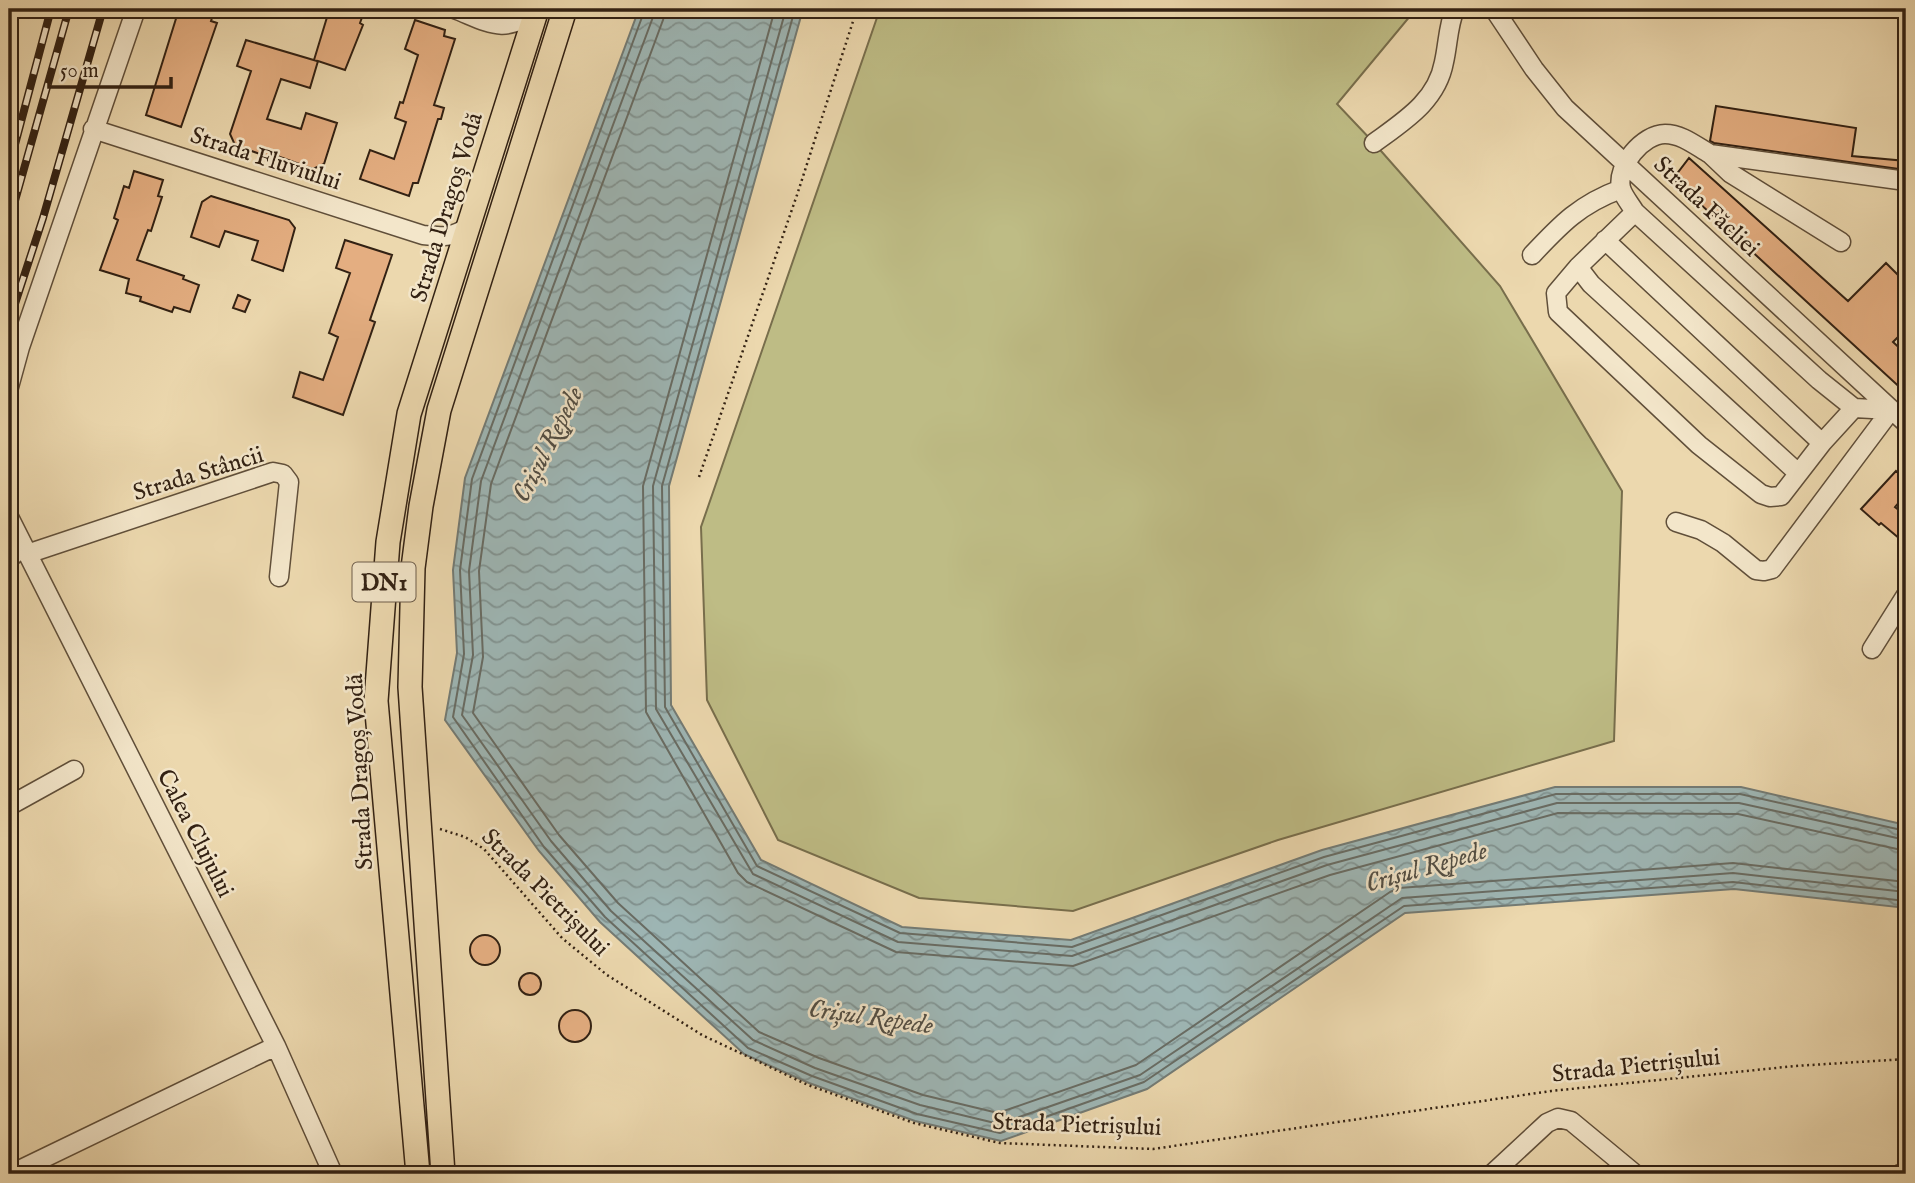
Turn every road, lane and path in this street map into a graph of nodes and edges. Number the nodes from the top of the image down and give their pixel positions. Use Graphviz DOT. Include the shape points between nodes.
graph roads {
  1 [pos="136,9"];
  2 [pos="454,9"];
  3 [pos="535,9"];
  4 [pos="565,9"];
  5 [pos="857,9"];
  6 [pos="1455,9"];
  7 [pos="1494,9"];
  8 [pos="496,24"];
  9 [pos="521,59"];
  10 [pos="93,129"];
  11 [pos="1374,143"];
  12 [pos="1710,154"];
  13 [pos="1625,164"];
  14 [pos="1906,181"];
  15 [pos="1621,189"];
  16 [pos="1635,212"];
  17 [pos="468,227"];
  18 [pos="423,235"];
  19 [pos="1605,240"];
  20 [pos="1841,242"];
  21 [pos="1532,255"];
  22 [pos="455,266"];
  23 [pos="1578,267"];
  24 [pos="9,387"];
  25 [pos="1854,408"];
  26 [pos="1891,410"];
  27 [pos="1906,424"];
  28 [pos="1822,443"];
  29 [pos="1798,473"];
  30 [pos="699,477"];
  31 [pos="9,517"];
  32 [pos="1676,522"];
  33 [pos="25,550"];
  34 [pos="9,559"];
  35 [pos="279,577"];
  36 [pos="1906,596"];
  37 [pos="1872,649"];
  38 [pos="74,770"];
  39 [pos="9,806"];
  40 [pos="421,823"];
  41 [pos="276,1046"];
  42 [pos="1906,1059"];
  43 [pos="11,1174"];
  44 [pos="333,1174"];
  45 [pos="418,1174"];
  46 [pos="443,1174"];
  47 [pos="1492,1174"];
  48 [pos="1635,1174"];
  49 [pos="1900,1174"];
  50 [pos="1906,1174"];
  1 -- 10 [label="street"];
  2 -- 8 [label="street"];
  3 -- 8 [label="street" via="518,23"];
  3 -- 9 [label="main road, Strada Dragoș Vodă / DN1"];
  4 -- 40 [label="main road, DN1" via="439,410 421,506 413,568 410,687"];
  5 -- 30 [label="path"];
  6 -- 11 [label="street" via="1434,91 1414,113"];
  7 -- 13 [label="street, Strada Făcliei" via="1551,92"];
  8 -- 9 [label="street" via="510,37"];
  9 -- 17 [label="main road, Strada Dragoș Vodă / DN1"];
  10 -- 18 [label="street, Strada Fluviului"];
  10 -- 24 [label="street"];
  12 -- 13 [label="street" via="1683,138 1664,134 1648,139"];
  12 -- 14 [label="street"];
  12 -- 20 [label="street" via="1730,173"];
  13 -- 15 [label="street"];
  13 -- 26 [label="street, Strada Făcliei"];
  15 -- 16 [label="street"];
  15 -- 21 [label="street" via="1581,206"];
  16 -- 19 [label="street"];
  16 -- 25 [label="street"];
  17 -- 18 [label="street" via="446,238"];
  17 -- 22 [label="main road, Strada Dragoș Vodă / DN1"];
  18 -- 22 [label="street"];
  19 -- 23 [label="street"];
  19 -- 28 [label="street"];
  22 -- 45 [label="main road, Strada Dragoș Vodă / DN1" via="407,426 388,542 376,701"];
  23 -- 29 [label="street" via="1591,284"];
  23 -- 29 [label="street" via="1556,293 1558,312 1584,338 1761,494 1781,496"];
  25 -- 26 [label="street"];
  25 -- 28 [label="street"];
  26 -- 27 [label="street, Strada Făcliei"];
  26 -- 32 [label="street" via="1772,569 1756,570 1723,543"];
  28 -- 29 [label="street"];
  31 -- 33 [label="street, Calea Clujului"];
  33 -- 34 [label="street"];
  33 -- 35 [label="street, Strada Stâncii" via="273,471 289,482"];
  33 -- 41 [label="street, Calea Clujului"];
  36 -- 37 [label="street"];
  38 -- 39 [label="street"];
  40 -- 42 [label="path, Strada Pietrișului" via="465,837 484,849 562,938 607,975 702,1035 808,1085 914,1123 1000,1143 1153,1149 1551,1091"];
  40 -- 46 [label="main road, DN1"];
  41 -- 43 [label="street"];
  41 -- 44 [label="street, Calea Clujului"];
  47 -- 48 [label="street" via="1558,1118 1571,1121"];
  49 -- 50 [label="street"];
}
